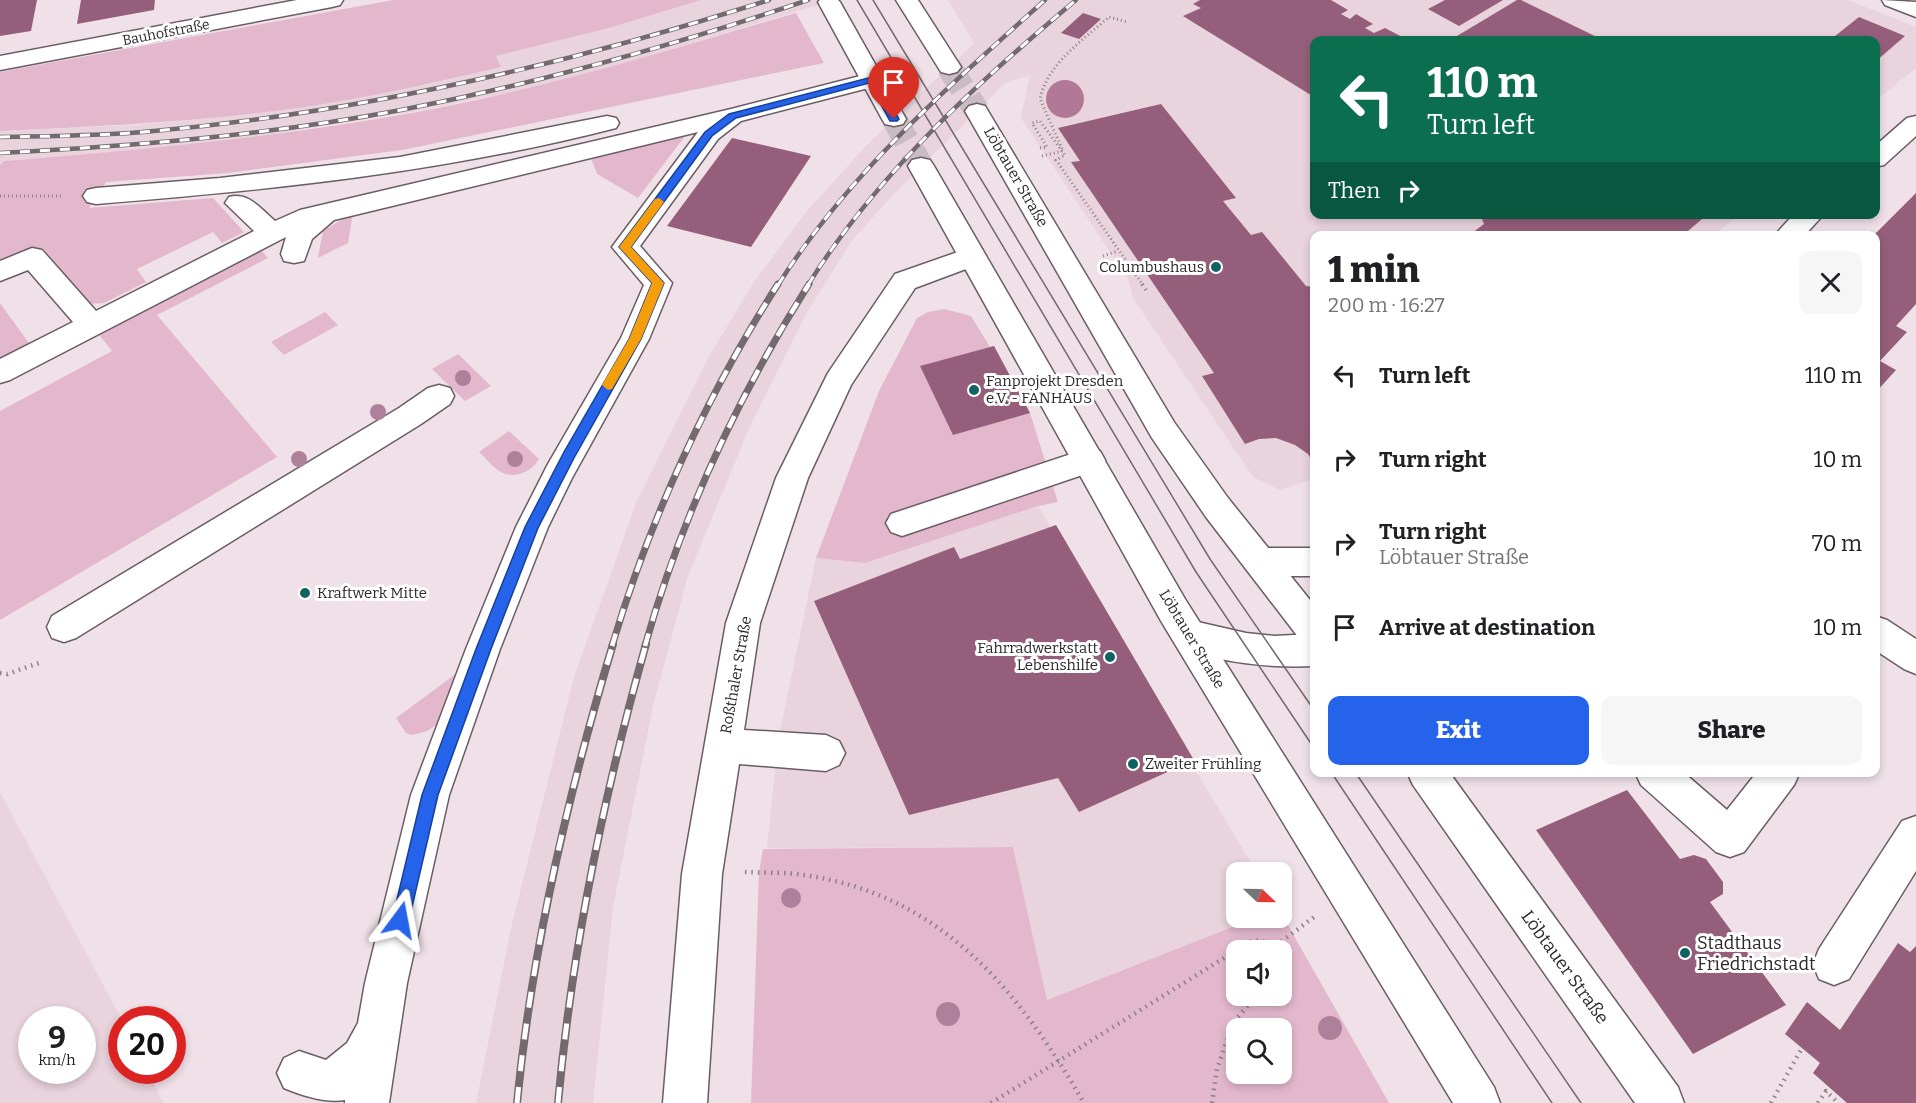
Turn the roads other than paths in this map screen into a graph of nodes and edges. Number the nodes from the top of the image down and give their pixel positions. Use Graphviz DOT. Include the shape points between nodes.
graph roads {
  1 [pos="332,0"];
  2 [pos="907,0"];
  3 [pos="1893,0"];
  4 [pos="829,2"];
  5 [pos="1916,10"];
  6 [pos="0,63"];
  7 [pos="949,67"];
  8 [pos="868,72"];
  9 [pos="977,111"];
  10 [pos="732,116"];
  11 [pos="894,119"];
  12 [pos="1916,123"];
  13 [pos="1882,152"];
  14 [pos="1916,158"];
  15 [pos="921,166"];
  16 [pos="96,196"];
  17 [pos="238,203"];
  18 [pos="326,213"];
  19 [pos="272,233"];
  20 [pos="294,255"];
  21 [pos="972,256"];
  22 [pos="0,272"];
  23 [pos="92,325"];
  24 [pos="0,372"];
  25 [pos="439,396"];
  26 [pos="1089,460"];
  27 [pos="902,523"];
  28 [pos="1261,562"];
  29 [pos="1310,562"];
  30 [pos="1310,626"];
  31 [pos="64,627"];
  32 [pos="1880,634"];
  33 [pos="1190,635"];
  34 [pos="1310,650"];
  35 [pos="1916,658"];
  36 [pos="723,746"];
  37 [pos="826,753"];
  38 [pos="1430,777"];
  39 [pos="1660,777"];
  40 [pos="1776,777"];
  41 [pos="1916,835"];
  42 [pos="1834,964"];
  43 [pos="378,1032"];
  44 [pos="307,1088"];
  45 [pos="367,1103"];
  46 [pos="685,1103"];
  47 [pos="1478,1103"];
  48 [pos="1662,1103"];
  1 -- 6 [label="main road, Bauhofstraße"];
  2 -- 7 [label="main road"];
  3 -- 5 [label="main road"];
  4 -- 8 [label="main road"];
  8 -- 10 [label="main road"];
  8 -- 11 [label="main road"];
  8 -- 16 [label="main road" via="792,80 684,107 400,165"];
  9 -- 28 [label="main road, Löbtauer Straße" via="1165,432"];
  10 -- 18 [label="main road"];
  10 -- 43 [label="main road" via="709,134 625,247 658,283 635,339 568,455 532,527 483,649 430,795"];
  12 -- 13 [label="main road"];
  13 -- 14 [label="main road"];
  15 -- 21 [label="main road, Löbtauer Straße"];
  17 -- 19 [label="main road"];
  18 -- 19 [label="main road" via="300,219"];
  18 -- 20 [label="main road" via="300,235"];
  19 -- 23 [label="main road"];
  21 -- 26 [label="main road, Löbtauer Straße"];
  21 -- 36 [label="main road, Roßthaler Straße" via="905,280 838,381 792,478 743,623"];
  22 -- 23 [label="main road" via="32,257"];
  23 -- 24 [label="main road"];
  25 -- 31 [label="main road"];
  26 -- 27 [label="main road"];
  26 -- 33 [label="main road, Löbtauer Straße"];
  28 -- 29 [label="main road"];
  28 -- 30 [label="main road, Löbtauer Straße"];
  32 -- 35 [label="main road"];
  33 -- 34 [label="main road" via="1246,649"];
  33 -- 47 [label="main road, Löbtauer Straße"];
  36 -- 37 [label="main road"];
  36 -- 46 [label="main road, Roßthaler Straße" via="702,874"];
  38 -- 48 [label="main road, Löbtauer Straße"];
  39 -- 40 [label="main road" via="1730,838"];
  41 -- 42 [label="main road"];
  43 -- 44 [label="main road" via="362,1058 331,1084"];
  43 -- 45 [label="main road"];
}
